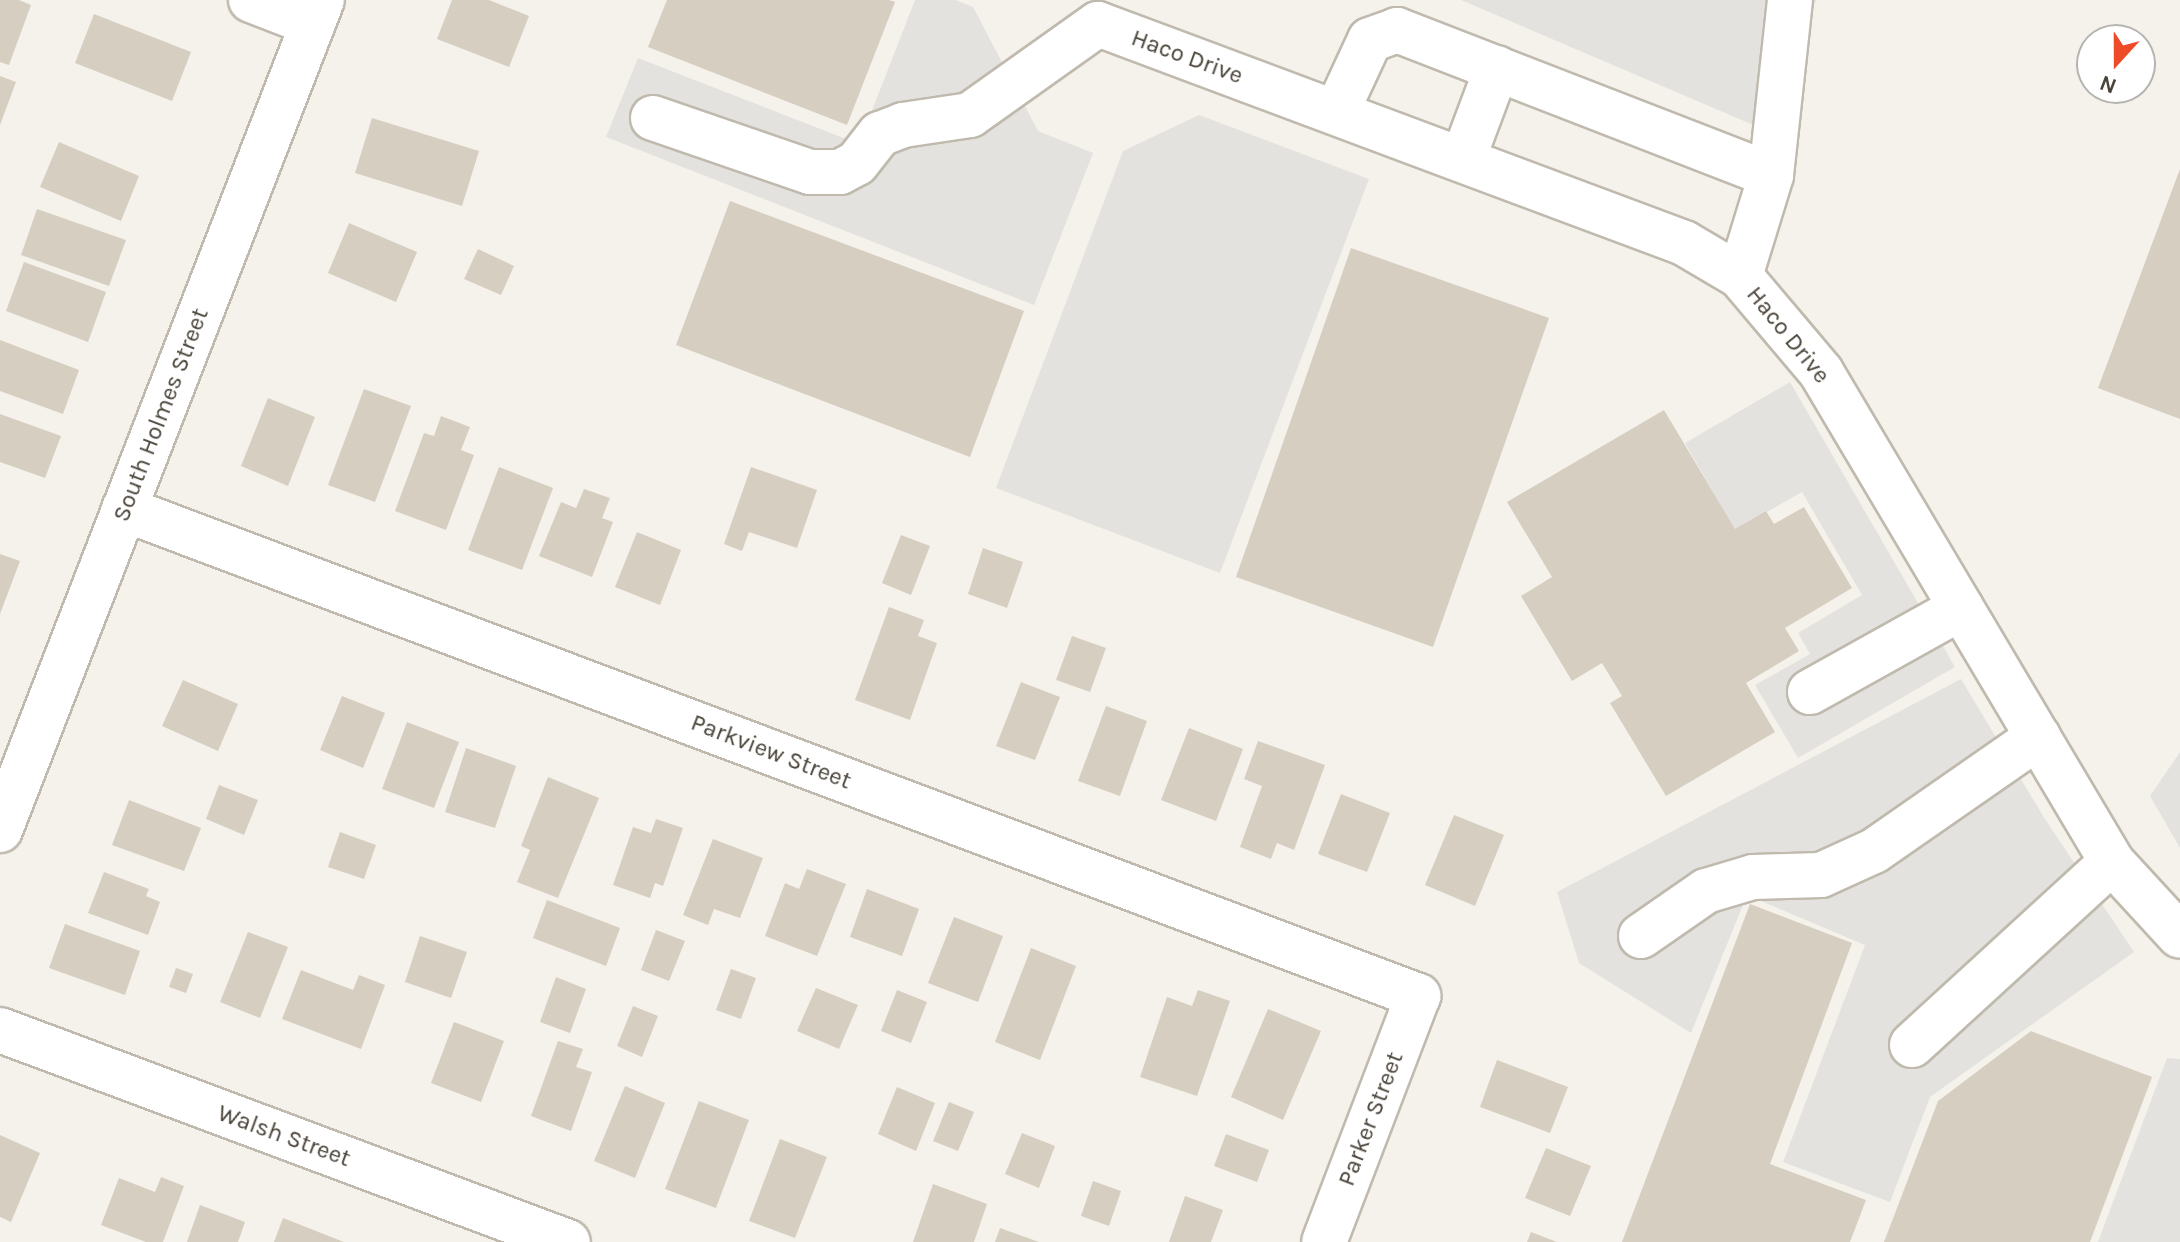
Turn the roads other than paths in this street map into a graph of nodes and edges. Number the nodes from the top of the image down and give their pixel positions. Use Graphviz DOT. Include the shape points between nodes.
graph roads {
  1 [pos="251,0"];
  2 [pos="1790,0"];
  3 [pos="317,12"];
  4 [pos="1497,68"];
  5 [pos="1337,111"];
  6 [pos="653,118"];
  7 [pos="1463,159"];
  8 [pos="1771,175"];
  9 [pos="1740,276"];
  10 [pos="124,509"];
  11 [pos="1961,608"];
  12 [pos="1810,692"];
  13 [pos="2038,737"];
  14 [pos="0,830"];
  15 [pos="2112,862"];
  16 [pos="1641,936"];
  17 [pos="2180,936"];
  18 [pos="1418,996"];
  19 [pos="0,1030"];
  20 [pos="1912,1045"];
  21 [pos="568,1242"];
  22 [pos="1324,1242"];
  1 -- 3 [label="street"];
  2 -- 8 [label="street"];
  3 -- 10 [label="street, South Holmes Street"];
  4 -- 5 [label="street" via="1397,30 1370,40"];
  4 -- 7 [label="street"];
  4 -- 8 [label="street"];
  5 -- 6 [label="street, Haco Drive" via="1098,24 970,115 903,125 880,134 857,163 840,172 810,172"];
  5 -- 7 [label="street, Haco Drive"];
  7 -- 9 [label="street, Haco Drive" via="1684,243"];
  8 -- 9 [label="street"];
  9 -- 11 [label="street, Haco Drive" via="1821,372"];
  10 -- 14 [label="street, South Holmes Street"];
  10 -- 18 [label="street, Parkview Street"];
  11 -- 12 [label="street"];
  11 -- 13 [label="street, Haco Drive"];
  13 -- 15 [label="street, Haco Drive"];
  13 -- 16 [label="street" via="1874,851 1821,875 1753,877 1706,891"];
  15 -- 17 [label="street, Haco Drive"];
  15 -- 20 [label="street"];
  18 -- 22 [label="street, Parker Street"];
  19 -- 21 [label="street, Walsh Street"];
}
